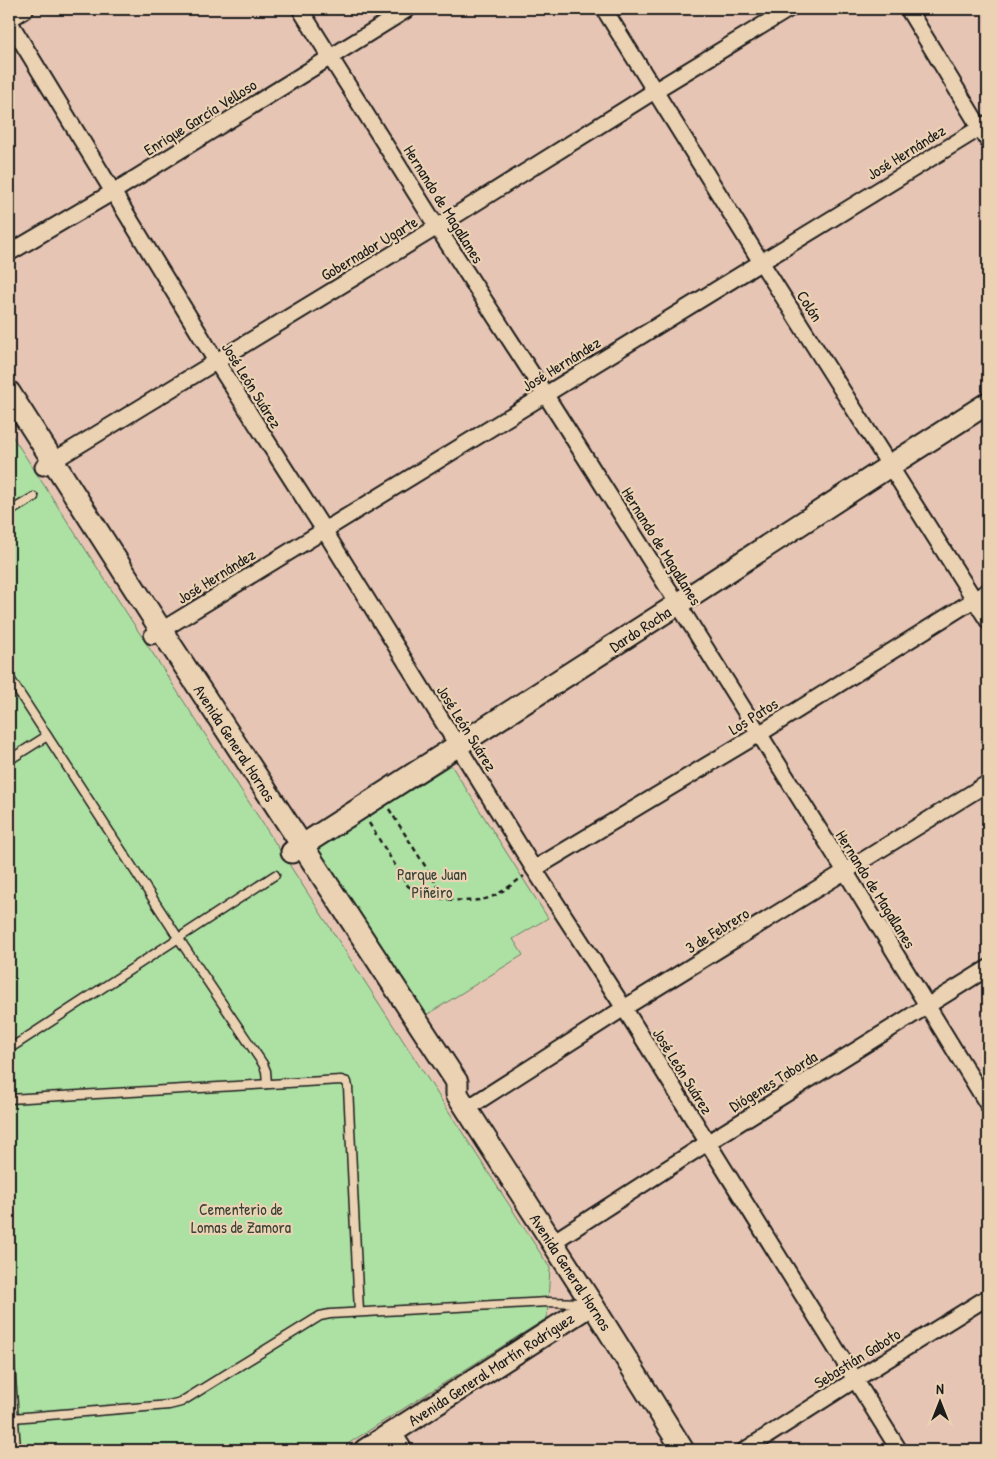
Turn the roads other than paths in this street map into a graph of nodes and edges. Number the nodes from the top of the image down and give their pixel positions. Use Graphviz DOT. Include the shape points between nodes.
graph roads {
  1 [pos="26,9"];
  2 [pos="300,9"];
  3 [pos="408,9"];
  4 [pos="604,9"];
  5 [pos="789,9"];
  6 [pos="908,9"];
  7 [pos="9,21"];
  8 [pos="330,57"];
  9 [pos="656,90"];
  10 [pos="986,130"];
  11 [pos="113,192"];
  12 [pos="437,227"];
  13 [pos="9,253"];
  14 [pos="761,262"];
  15 [pos="216,361"];
  16 [pos="9,392"];
  17 [pos="545,394"];
  18 [pos="988,403"];
  19 [pos="9,415"];
  20 [pos="48,464"];
  21 [pos="891,464"];
  22 [pos="34,497"];
  23 [pos="9,512"];
  24 [pos="324,530"];
  25 [pos="988,591"];
  26 [pos="975,599"];
  27 [pos="678,604"];
  28 [pos="988,621"];
  29 [pos="157,633"];
  30 [pos="9,677"];
  31 [pos="758,734"];
  32 [pos="46,736"];
  33 [pos="458,745"];
  34 [pos="9,760"];
  35 [pos="988,783"];
  36 [pos="297,849"];
  37 [pos="534,870"];
  38 [pos="845,871"];
  39 [pos="276,876"];
  40 [pos="179,939"];
  41 [pos="988,968"];
  42 [pos="928,1006"];
  43 [pos="624,1008"];
  44 [pos="9,1049"];
  45 [pos="267,1084"];
  46 [pos="9,1099"];
  47 [pos="462,1102"];
  48 [pos="988,1105"];
  49 [pos="707,1143"];
  50 [pos="553,1242"];
  51 [pos="988,1297"];
  52 [pos="592,1304"];
  53 [pos="359,1311"];
  54 [pos="9,1348"];
  55 [pos="856,1379"];
  56 [pos="14,1418"];
  57 [pos="396,1442"];
  58 [pos="16,1450"];
  59 [pos="365,1450"];
  60 [pos="683,1450"];
  61 [pos="745,1450"];
  62 [pos="899,1450"];
  1 -- 7 [label="street"];
  2 -- 8 [label="street, Hernando de Magallanes"];
  3 -- 8 [label="street, Enrique García Velloso"];
  4 -- 9 [label="street, Colón"];
  5 -- 9 [label="street, Gobernador Ugarte"];
  6 -- 10 [label="street"];
  7 -- 11 [label="street, José León Suárez"];
  8 -- 11 [label="street, Enrique García Velloso"];
  8 -- 12 [label="street, Hernando de Magallanes"];
  9 -- 12 [label="street, Gobernador Ugarte"];
  9 -- 14 [label="street, Colón"];
  10 -- 14 [label="street, José Hernández"];
  11 -- 13 [label="street, Enrique García Velloso"];
  11 -- 15 [label="street, José León Suárez"];
  12 -- 15 [label="street, Gobernador Ugarte"];
  12 -- 17 [label="street, Hernando de Magallanes"];
  14 -- 17 [label="street, José Hernández"];
  14 -- 21 [label="street, Colón"];
  15 -- 20 [label="street, Gobernador Ugarte"];
  15 -- 24 [label="street, José León Suárez"];
  16 -- 20 [label="main road, Avenida General Hornos"];
  17 -- 24 [label="street, José Hernández"];
  17 -- 27 [label="street, Hernando de Magallanes"];
  18 -- 21 [label="main road, Dardo Rocha"];
  19 -- 20 [label="main road, Avenida General Hornos"];
  20 -- 29 [label="main road, Avenida General Hornos"];
  21 -- 26 [label="street, Colón"];
  21 -- 27 [label="main road, Dardo Rocha"];
  22 -- 23 [label="lane"];
  24 -- 29 [label="street, José Hernández"];
  24 -- 33 [label="street, José León Suárez"];
  25 -- 26 [label="street, Los Patos"];
  26 -- 28 [label="street, Colón"];
  26 -- 31 [label="street, Los Patos"];
  27 -- 31 [label="street, Hernando de Magallanes"];
  27 -- 33 [label="main road, Dardo Rocha"];
  29 -- 36 [label="main road, Avenida General Hornos"];
  30 -- 32 [label="lane"];
  31 -- 37 [label="street, Los Patos"];
  31 -- 38 [label="street, Hernando de Magallanes"];
  32 -- 34 [label="lane"];
  32 -- 40 [label="lane"];
  33 -- 36 [label="main road, Dardo Rocha"];
  33 -- 37 [label="street, José León Suárez"];
  35 -- 38 [label="street, 3 de Febrero"];
  36 -- 47 [label="main road, Avenida General Hornos" via="457,1082"];
  37 -- 43 [label="street, José León Suárez"];
  38 -- 42 [label="street, Hernando de Magallanes"];
  38 -- 43 [label="street, 3 de Febrero"];
  39 -- 40 [label="lane"];
  40 -- 44 [label="lane"];
  40 -- 45 [label="lane" via="263,1064"];
  41 -- 42 [label="street, Diógenes Taborda"];
  42 -- 48 [label="street, Hernando de Magallanes"];
  42 -- 49 [label="street, Diógenes Taborda"];
  43 -- 47 [label="street, 3 de Febrero"];
  43 -- 49 [label="street, José León Suárez"];
  45 -- 46 [label="lane"];
  45 -- 53 [label="lane" via="346,1082"];
  47 -- 50 [label="main road, Avenida General Hornos"];
  49 -- 50 [label="street, Diógenes Taborda"];
  49 -- 55 [label="street, José León Suárez"];
  50 -- 52 [label="main road, Avenida General Hornos"];
  51 -- 55 [label="street, Sebastián Gaboto"];
  52 -- 53 [label="lane" via="548,1302"];
  52 -- 57 [label="main road, Avenida General Martín Rodríguez"];
  52 -- 60 [label="main road, Avenida General Hornos"];
  53 -- 56 [label="lane" via="320,1316 181,1402"];
  54 -- 56 [label="lane"];
  55 -- 61 [label="street, Sebastián Gaboto"];
  55 -- 62 [label="street, José León Suárez"];
  56 -- 58 [label="lane"];
  57 -- 59 [label="main road, Avenida General Martín Rodríguez"];
}
